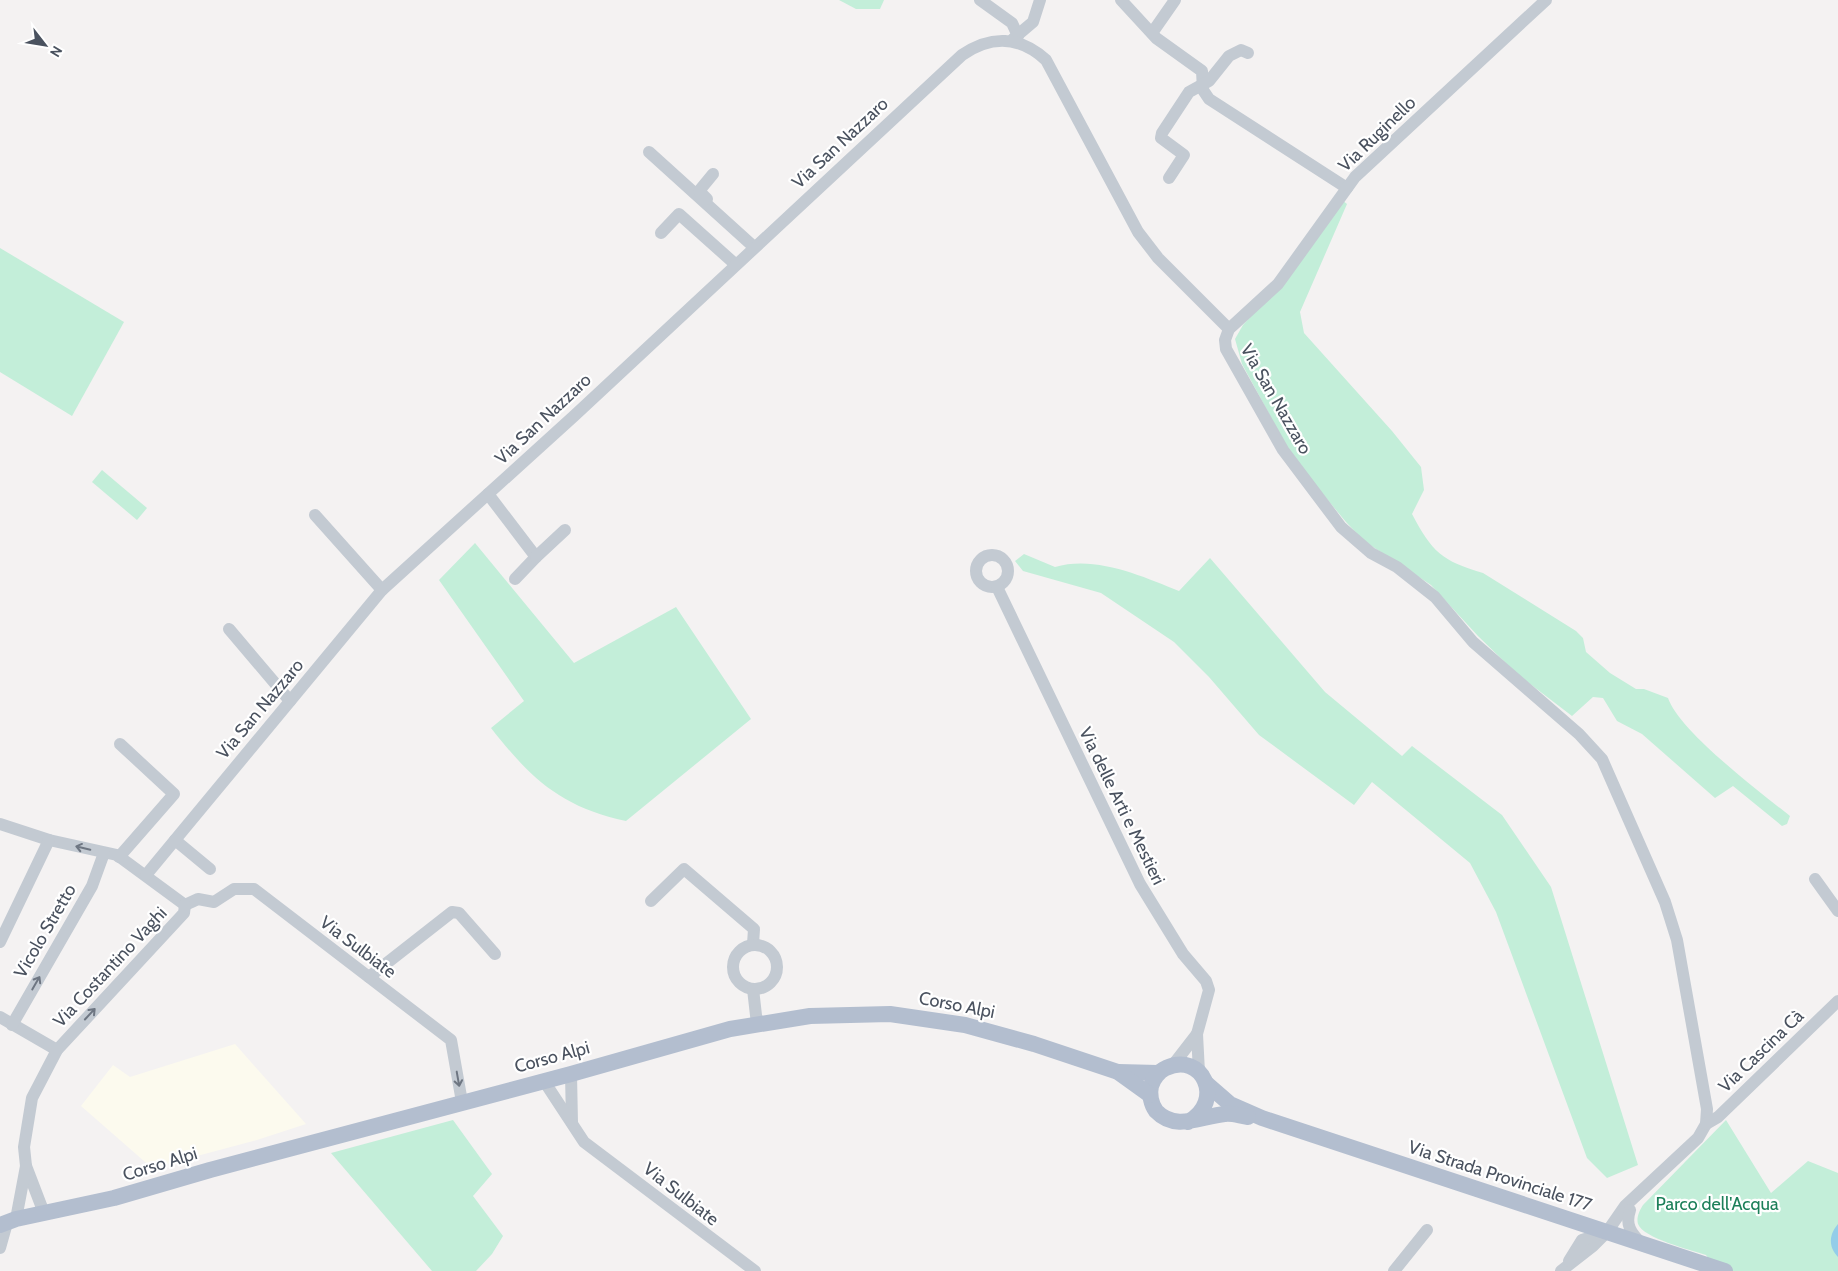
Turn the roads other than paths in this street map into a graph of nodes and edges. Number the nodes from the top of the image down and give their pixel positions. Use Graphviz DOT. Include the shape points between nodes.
graph roads {
  1 [pos="980,0"];
  2 [pos="1040,0"];
  3 [pos="1120,0"];
  4 [pos="1175,0"];
  5 [pos="1546,0"];
  6 [pos="1014,38"];
  7 [pos="1158,39"];
  8 [pos="1248,53"];
  9 [pos="1203,85"];
  10 [pos="649,152"];
  11 [pos="713,174"];
  12 [pos="1169,178"];
  13 [pos="1346,188"];
  14 [pos="661,233"];
  15 [pos="756,245"];
  16 [pos="735,264"];
  17 [pos="1229,329"];
  18 [pos="488,494"];
  19 [pos="315,515"];
  20 [pos="565,530"];
  21 [pos="536,556"];
  22 [pos="515,579"];
  23 [pos="997,587"];
  24 [pos="382,590"];
  25 [pos="229,629"];
  26 [pos="290,701"];
  27 [pos="120,744"];
  28 [pos="0,824"];
  29 [pos="49,840"];
  30 [pos="175,840"];
  31 [pos="104,852"];
  32 [pos="119,857"];
  33 [pos="210,869"];
  34 [pos="146,875"];
  35 [pos="1815,879"];
  36 [pos="652,901"];
  37 [pos="185,905"];
  38 [pos="1838,911"];
  39 [pos="0,942"];
  40 [pos="753,944"];
  41 [pos="495,954"];
  42 [pos="369,977"];
  43 [pos="753,989"];
  44 [pos="1838,1001"];
  45 [pos="0,1017"];
  46 [pos="757,1024"];
  47 [pos="12,1025"];
  48 [pos="1197,1034"];
  49 [pos="57,1050"];
  50 [pos="1166,1069"];
  51 [pos="1118,1072"];
  52 [pos="571,1074"];
  53 [pos="1203,1078"];
  54 [pos="544,1081"];
  55 [pos="1150,1095"];
  56 [pos="462,1102"];
  57 [pos="1262,1118"];
  58 [pos="1188,1122"];
  59 [pos="572,1123"];
  60 [pos="1706,1124"];
  61 [pos="26,1166"];
  62 [pos="1628,1208"];
  63 [pos="44,1213"];
  64 [pos="7,1222"];
  65 [pos="1574,1222"];
  66 [pos="1427,1230"];
  67 [pos="1606,1232"];
  68 [pos="1587,1243"];
  69 [pos="1641,1243"];
  70 [pos="0,1248"];
  71 [pos="1563,1269"];
  72 [pos="753,1270"];
  73 [pos="1394,1271"];
  74 [pos="1725,1271"];
  1 -- 6 [label="street" via="1012,22"];
  2 -- 6 [label="street" via="1033,22"];
  3 -- 7 [label="street"];
  4 -- 7 [label="street"];
  5 -- 13 [label="street, Via Ruginello" via="1355,176"];
  6 -- 15 [label="street, Via San Nazzaro" via="985,42 962,54"];
  6 -- 17 [label="street, Via San Nazzaro" via="1046,60 1138,232 1158,258"];
  7 -- 9 [label="street" via="1202,71"];
  8 -- 9 [label="street" via="1241,50 1230,56"];
  9 -- 12 [label="street" via="1189,92 1162,133 1161,138 1184,154"];
  9 -- 13 [label="street" via="1204,95 1209,99"];
  10 -- 15 [label="street"];
  11 -- 15 [label="street" via="699,191"];
  13 -- 17 [label="street, Via Ruginello" via="1325,222 1278,284"];
  14 -- 16 [label="street" via="679,214"];
  15 -- 16 [label="street, Via San Nazzaro"];
  16 -- 18 [label="street, Via San Nazzaro"];
  17 -- 60 [label="street, Via San Nazzaro" via="1226,349 1283,450 1328,511 1360,544 1435,596 1473,642 1580,734 1611,775 1665,902 1677,940 1707,1109"];
  18 -- 21 [label="street"];
  18 -- 24 [label="street, Via San Nazzaro"];
  19 -- 24 [label="street"];
  20 -- 21 [label="street"];
  21 -- 22 [label="street"];
  23 -- 48 [label="street, Via delle Arti e Mestieri" via="1140,884 1183,954 1206,981 1209,990"];
  24 -- 26 [label="street, Via San Nazzaro"];
  25 -- 26 [label="street"];
  26 -- 30 [label="street, Via San Nazzaro"];
  27 -- 32 [label="street" via="174,794"];
  28 -- 29 [label="street"];
  31 -- 29 [label="street, one-way"];
  29 -- 39 [label="street"];
  30 -- 33 [label="street"];
  30 -- 34 [label="street, Via San Nazzaro"];
  31 -- 32 [label="street"];
  47 -- 31 [label="street, Vicolo Stretto, one-way" via="92,886"];
  32 -- 34 [label="street"];
  34 -- 37 [label="street"];
  35 -- 38 [label="street"];
  36 -- 40 [label="street" via="684,869 754,929"];
  37 -- 42 [label="street, Via Sulbiate" via="198,899 214,902 234,889 254,889"];
  49 -- 37 [label="street, Via Costantino Vaghi, one-way" via="184,913"];
  40 -- 43 [label="street" via="739,951 732,966 738,982"];
  40 -- 43 [label="street" via="769,949 775,955 777,971 768,985"];
  41 -- 42 [label="street" via="460,913 452,912"];
  42 -- 56 [label="street, Via Sulbiate, one-way" via="451,1040"];
  43 -- 46 [label="street"];
  44 -- 60 [label="street, Via Cascina Cà" via="1718,1117"];
  45 -- 47 [label="street"];
  46 -- 51 [label="main road, Corso Alpi" via="840,1014 911,1016 1002,1034"];
  46 -- 52 [label="main road, Corso Alpi"];
  47 -- 49 [label="street"];
  48 -- 50 [label="street, Via delle Arti e Mestieri"];
  48 -- 53 [label="street, Via delle Arti e Mestieri"];
  49 -- 61 [label="street, Via Costantino Vaghi" via="32,1098 24,1147"];
  50 -- 51 [label="main road, Corso Alpi"];
  50 -- 53 [label="main road, Via Strada Provinciale 177" via="1188,1066"];
  50 -- 55 [label="main road" via="1152,1084"];
  51 -- 55 [label="main road, Corso Alpi"];
  52 -- 54 [label="main road, Corso Alpi"];
  52 -- 59 [label="street"];
  53 -- 57 [label="main road, Via Strada Provinciale 177" via="1230,1104"];
  53 -- 58 [label="main road" via="1207,1103 1202,1112"];
  54 -- 56 [label="main road, Corso Alpi"];
  54 -- 59 [label="street, Via Sulbiate"];
  55 -- 58 [label="main road, Via Strada Provinciale 177" via="1154,1108 1163,1118"];
  56 -- 63 [label="main road, Corso Alpi" via="114,1198"];
  57 -- 58 [label="main road, Via Strada Provinciale 177" via="1226,1114"];
  57 -- 65 [label="main road, Via Strada Provinciale 177"];
  59 -- 72 [label="street, Via Sulbiate" via="584,1142"];
  60 -- 62 [label="street, Via Cascina Cà" via="1698,1138"];
  61 -- 63 [label="street"];
  61 -- 64 [label="street"];
  62 -- 65 [label="street" via="1598,1224"];
  62 -- 67 [label="street, Via Cascina Cà"];
  62 -- 69 [label="street" via="1629,1229"];
  63 -- 64 [label="main road, Corso Alpi"];
  64 -- 70 [label="street"];
  65 -- 67 [label="main road, Via Strada Provinciale 177"];
  65 -- 68 [label="street"];
  66 -- 73 [label="street"];
  67 -- 68 [label="street, Via Cascina Cà"];
  67 -- 69 [label="main road, Via Strada Provinciale 177"];
  68 -- 69 [label="street"];
  68 -- 71 [label="street, Via Cascina Cà"];
  69 -- 74 [label="main road, Via Strada Provinciale 177"];
}
